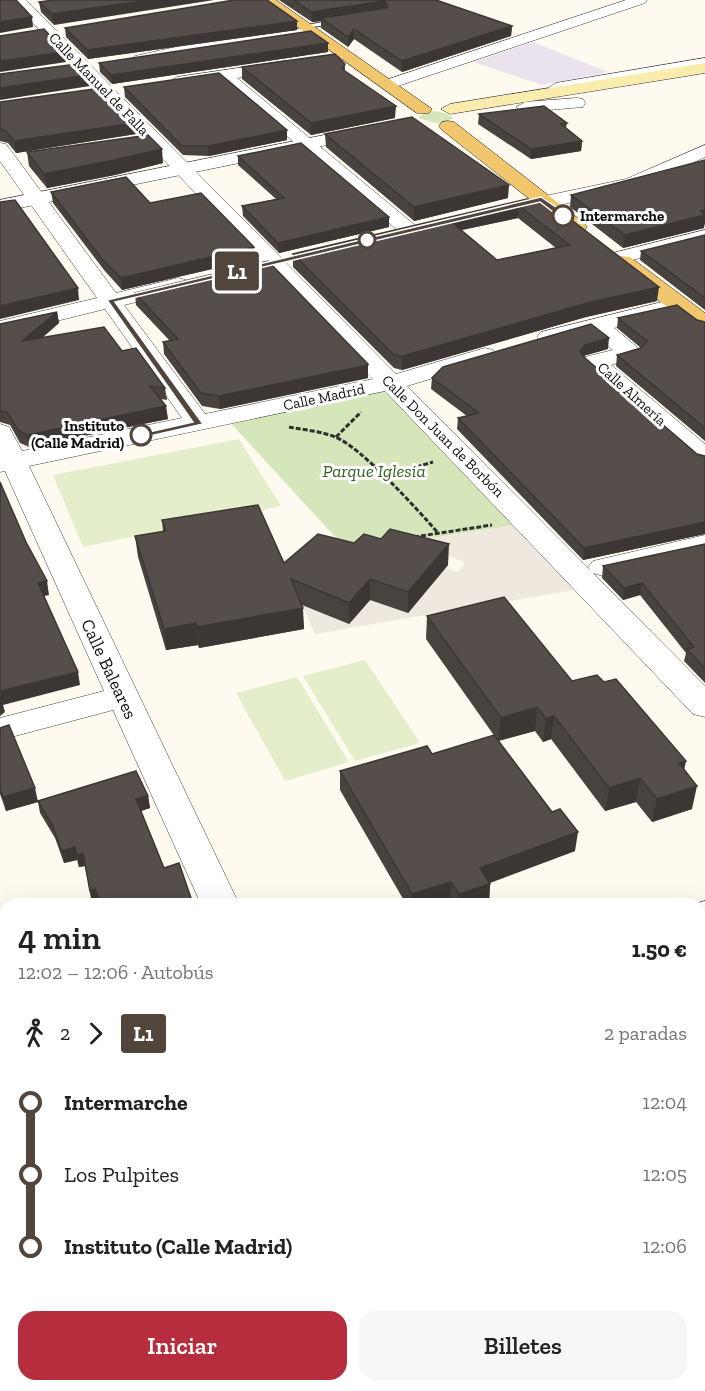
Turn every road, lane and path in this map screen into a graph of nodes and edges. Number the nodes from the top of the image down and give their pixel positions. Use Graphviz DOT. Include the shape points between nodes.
graph roads {
  1 [pos="267,0"];
  2 [pos="640,0"];
  3 [pos="22,4"];
  4 [pos="48,4"];
  5 [pos="288,14"];
  6 [pos="268,18"];
  7 [pos="351,19"];
  8 [pos="310,29"];
  9 [pos="73,30"];
  10 [pos="50,33"];
  11 [pos="30,36"];
  12 [pos="258,39"];
  13 [pos="350,56"];
  14 [pos="100,57"];
  15 [pos="326,60"];
  16 [pos="77,61"];
  17 [pos="125,62"];
  18 [pos="705,63"];
  19 [pos="705,68"];
  20 [pos="59,70"];
  21 [pos="224,75"];
  22 [pos="705,77"];
  23 [pos="705,82"];
  24 [pos="165,84"];
  25 [pos="389,84"];
  26 [pos="130,89"];
  27 [pos="107,93"];
  28 [pos="83,96"];
  29 [pos="521,103"];
  30 [pos="441,120"];
  31 [pos="391,126"];
  32 [pos="153,140"];
  33 [pos="131,143"];
  34 [pos="306,144"];
  35 [pos="705,150"];
  36 [pos="3,158"];
  37 [pos="32,159"];
  38 [pos="179,168"];
  39 [pos="37,199"];
  40 [pos="543,201"];
  41 [pos="518,205"];
  42 [pos="0,206"];
  43 [pos="432,225"];
  44 [pos="409,230"];
  45 [pos="387,235"];
  46 [pos="705,236"];
  47 [pos="616,258"];
  48 [pos="197,280"];
  49 [pos="110,301"];
  50 [pos="679,305"];
  51 [pos="594,324"];
  52 [pos="705,324"];
  53 [pos="0,328"];
  54 [pos="390,382"];
  55 [pos="199,424"];
  56 [pos="0,432"];
  57 [pos="336,436"];
  58 [pos="461,454"];
  59 [pos="705,458"];
  60 [pos="7,462"];
  61 [pos="382,477"];
  62 [pos="525,519"];
  63 [pos="438,533"];
  64 [pos="405,538"];
  65 [pos="705,544"];
  66 [pos="578,572"];
  67 [pos="122,697"];
  68 [pos="705,706"];
  69 [pos="0,729"];
  70 [pos="217,898"];
  1 -- 5 [label="main road"];
  2 -- 25 [label="street"];
  3 -- 4 [label="street"];
  3 -- 10 [label="street, Calle Manuel de Falla"];
  5 -- 6 [label="street"];
  5 -- 8 [label="main road"];
  7 -- 8 [label="lane"];
  8 -- 12 [label="street"];
  8 -- 13 [label="main road"];
  9 -- 10 [label="street"];
  10 -- 11 [label="street"];
  10 -- 16 [label="street, Calle Manuel de Falla"];
  12 -- 17 [label="street"];
  12 -- 21 [label="street" via="297,64"];
  13 -- 15 [label="street"];
  13 -- 25 [label="main road"];
  14 -- 16 [label="street"];
  16 -- 20 [label="street"];
  16 -- 27 [label="street, Calle Manuel de Falla"];
  18 -- 29 [label="street" via="554,89"];
  19 -- 29 [label="main road"];
  21 -- 24 [label="street"];
  21 -- 34 [label="street"];
  22 -- 29 [label="main road"];
  23 -- 29 [label="street" via="556,107"];
  25 -- 30 [label="main road"];
  26 -- 27 [label="street"];
  27 -- 28 [label="street"];
  27 -- 32 [label="street, Calle Manuel de Falla"];
  29 -- 30 [label="main road"];
  30 -- 40 [label="main road"];
  31 -- 34 [label="street"];
  32 -- 33 [label="street"];
  32 -- 38 [label="street, Calle Manuel de Falla"];
  34 -- 38 [label="street"];
  34 -- 44 [label="street"];
  35 -- 40 [label="street" via="633,184"];
  36 -- 37 [label="street"];
  36 -- 39 [label="street"];
  38 -- 39 [label="street"];
  38 -- 54 [label="street, Calle Don Juan de Borbón"];
  39 -- 42 [label="street"];
  39 -- 49 [label="street"];
  40 -- 41 [label="street"];
  40 -- 47 [label="main road"];
  43 -- 44 [label="street"];
  44 -- 45 [label="street"];
  46 -- 47 [label="street"];
  47 -- 50 [label="main road"];
  48 -- 49 [label="street"];
  49 -- 53 [label="street"];
  49 -- 55 [label="street"];
  50 -- 51 [label="street, Calle Madrid"];
  50 -- 52 [label="main road"];
  51 -- 54 [label="street, Calle Madrid"];
  51 -- 59 [label="street, Calle Almería" via="631,352 593,362"];
  54 -- 55 [label="street, Calle Madrid"];
  54 -- 58 [label="street, Calle Don Juan de Borbón"];
  55 -- 60 [label="street, Calle Madrid"];
  56 -- 60 [label="street, Calle Baleares"];
  57 -- 61 [label="path"];
  58 -- 61 [label="path"];
  58 -- 62 [label="street, Calle Don Juan de Borbón"];
  60 -- 67 [label="street, Calle Baleares"];
  61 -- 63 [label="path"];
  62 -- 63 [label="path"];
  62 -- 66 [label="street, Calle Don Juan de Borbón"];
  63 -- 64 [label="path"];
  65 -- 66 [label="street"];
  66 -- 68 [label="street, Calle Don Juan de Borbón"];
  67 -- 69 [label="street"];
  67 -- 70 [label="street, Calle Baleares"];
}
